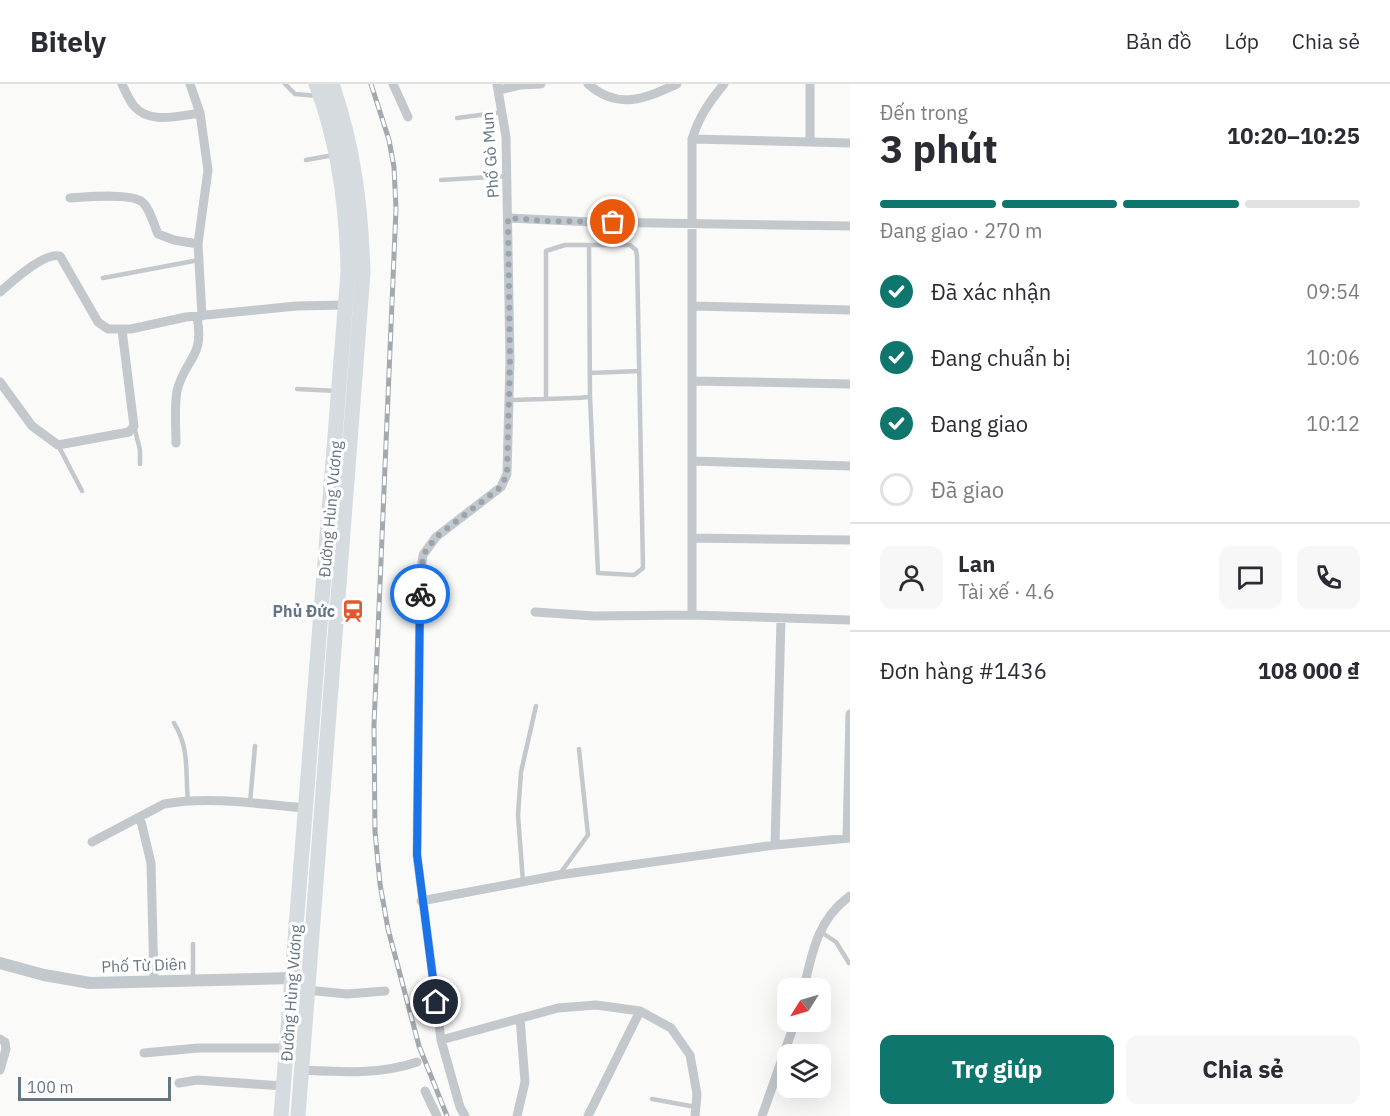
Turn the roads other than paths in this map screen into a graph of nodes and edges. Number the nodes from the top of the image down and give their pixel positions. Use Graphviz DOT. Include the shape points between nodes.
graph roads {
  1 [pos="122,84"];
  2 [pos="190,84"];
  3 [pos="285,84"];
  4 [pos="332,84"];
  5 [pos="393,84"];
  6 [pos="541,84"];
  7 [pos="588,84"];
  8 [pos="677,84"];
  9 [pos="724,84"];
  10 [pos="810,84"];
  11 [pos="498,87"];
  12 [pos="318,90"];
  13 [pos="503,112"];
  14 [pos="200,113"];
  15 [pos="408,117"];
  16 [pos="456,118"];
  17 [pos="692,139"];
  18 [pos="810,142"];
  19 [pos="850,143"];
  20 [pos="337,154"];
  21 [pos="306,160"];
  22 [pos="507,176"];
  23 [pos="441,180"];
  24 [pos="70,198"];
  25 [pos="508,218"];
  26 [pos="693,223"];
  27 [pos="850,226"];
  28 [pos="198,244"];
  29 [pos="589,246"];
  30 [pos="199,260"];
  31 [pos="103,278"];
  32 [pos="0,292"];
  33 [pos="346,305"];
  34 [pos="692,306"];
  35 [pos="850,310"];
  36 [pos="200,316"];
  37 [pos="122,330"];
  38 [pos="639,371"];
  39 [pos="590,373"];
  40 [pos="692,381"];
  41 [pos="0,382"];
  42 [pos="850,384"];
  43 [pos="297,389"];
  44 [pos="339,391"];
  45 [pos="591,397"];
  46 [pos="546,399"];
  47 [pos="509,400"];
  48 [pos="134,426"];
  49 [pos="176,443"];
  50 [pos="58,445"];
  51 [pos="692,461"];
  52 [pos="140,464"];
  53 [pos="850,466"];
  54 [pos="82,491"];
  55 [pos="693,538"];
  56 [pos="850,540"];
  57 [pos="535,612"];
  58 [pos="692,615"];
  59 [pos="781,619"];
  60 [pos="850,620"];
  61 [pos="536,706"];
  62 [pos="850,714"];
  63 [pos="174,723"];
  64 [pos="255,746"];
  65 [pos="579,749"];
  66 [pos="188,801"];
  67 [pos="250,803"];
  68 [pos="305,808"];
  69 [pos="140,817"];
  70 [pos="849,837"];
  71 [pos="92,842"];
  72 [pos="775,845"];
  73 [pos="559,875"];
  74 [pos="523,882"];
  75 [pos="850,896"];
  76 [pos="421,901"];
  77 [pos="820,931"];
  78 [pos="193,944"];
  79 [pos="0,963"];
  80 [pos="849,963"];
  81 [pos="292,978"];
  82 [pos="807,978"];
  83 [pos="194,979"];
  84 [pos="154,981"];
  85 [pos="306,990"];
  86 [pos="385,991"];
  87 [pos="640,1011"];
  88 [pos="520,1018"];
  89 [pos="791,1032"];
  90 [pos="0,1039"];
  91 [pos="441,1040"];
  92 [pos="286,1048"];
  93 [pos="144,1053"];
  94 [pos="417,1062"];
  95 [pos="0,1070"];
  96 [pos="301,1070"];
  97 [pos="179,1083"];
  98 [pos="284,1086"];
  99 [pos="425,1091"];
  100 [pos="652,1099"];
  101 [pos="696,1111"];
  102 [pos="281,1116"];
  103 [pos="298,1116"];
  104 [pos="437,1116"];
  105 [pos="465,1116"];
  106 [pos="517,1116"];
  107 [pos="588,1116"];
  108 [pos="762,1116"];
  1 -- 14 [label="street" via="142,114 164,118"];
  2 -- 14 [label="street"];
  3 -- 12 [label="lane" via="295,94"];
  4 -- 85 [label="highway, Đường Hùng Vương" via="352,158 361,216 363,273"];
  5 -- 15 [label="street"];
  6 -- 11 [label="street"];
  7 -- 8 [label="street" via="612,99 624,100 645,99"];
  9 -- 17 [label="street" via="707,104"];
  10 -- 18 [label="street"];
  11 -- 13 [label="street, Phố Gò Mun"];
  12 -- 20 [label="highway, Đường Hùng Vương"];
  13 -- 16 [label="lane"];
  13 -- 22 [label="street, Phố Gò Mun"];
  14 -- 28 [label="street" via="208,170"];
  17 -- 18 [label="street"];
  17 -- 26 [label="street"];
  18 -- 19 [label="street"];
  20 -- 21 [label="lane"];
  20 -- 33 [label="highway, Đường Hùng Vương" via="347,219"];
  22 -- 23 [label="lane"];
  22 -- 25 [label="street, Phố Gò Mun"];
  24 -- 28 [label="street" via="120,196 140,201 158,234"];
  25 -- 26 [label="street"];
  25 -- 47 [label="street, Phố Gò Mun"];
  26 -- 27 [label="street"];
  26 -- 34 [label="street"];
  28 -- 30 [label="street"];
  29 -- 38 [label="lane" via="630,245 636,249"];
  29 -- 39 [label="lane"];
  29 -- 46 [label="lane" via="565,245 546,251"];
  30 -- 31 [label="lane"];
  30 -- 36 [label="street"];
  32 -- 37 [label="street" via="45,258 60,256 98,322 108,329"];
  33 -- 36 [label="street"];
  33 -- 44 [label="highway, Đường Hùng Vương"];
  34 -- 35 [label="street"];
  34 -- 40 [label="street"];
  36 -- 37 [label="street"];
  36 -- 49 [label="street" via="199,346 177,393"];
  37 -- 48 [label="street"];
  38 -- 39 [label="lane"];
  38 -- 45 [label="lane" via="643,568 634,575 598,573"];
  39 -- 45 [label="lane"];
  40 -- 42 [label="street"];
  40 -- 51 [label="street"];
  41 -- 50 [label="street" via="32,426"];
  43 -- 44 [label="lane"];
  44 -- 68 [label="highway, Đường Hùng Vương"];
  45 -- 46 [label="lane"];
  46 -- 47 [label="lane"];
  47 -- 76 [label="street, Phố Gò Mun" via="505,482 436,537 423,555 417,855"];
  48 -- 50 [label="street" via="129,432"];
  48 -- 52 [label="lane" via="141,450"];
  50 -- 54 [label="lane"];
  51 -- 53 [label="street"];
  51 -- 55 [label="street"];
  55 -- 56 [label="street"];
  55 -- 58 [label="street"];
  57 -- 58 [label="street"];
  58 -- 59 [label="street"];
  59 -- 60 [label="street"];
  59 -- 72 [label="street"];
  61 -- 74 [label="lane" via="521,772 518,815"];
  62 -- 70 [label="street"];
  63 -- 66 [label="lane" via="186,749"];
  64 -- 67 [label="lane"];
  65 -- 73 [label="lane" via="588,835"];
  66 -- 67 [label="street"];
  66 -- 69 [label="street" via="164,804"];
  67 -- 68 [label="street"];
  68 -- 81 [label="highway, Đường Hùng Vương"];
  69 -- 71 [label="street"];
  69 -- 84 [label="street" via="151,863"];
  70 -- 72 [label="street"];
  72 -- 73 [label="street"];
  73 -- 74 [label="street"];
  74 -- 76 [label="street"];
  75 -- 77 [label="street" via="826,918"];
  76 -- 91 [label="street, Phố Gò Mun"];
  77 -- 80 [label="lane" via="836,942"];
  77 -- 82 [label="street"];
  78 -- 83 [label="lane"];
  79 -- 84 [label="street, Phố Từ Diên" via="90,984"];
  81 -- 83 [label="street, Phố Từ Diên"];
  81 -- 92 [label="highway, Đường Hùng Vương"];
  83 -- 84 [label="street, Phố Từ Diên"];
  85 -- 86 [label="street" via="347,994"];
  85 -- 96 [label="highway, Đường Hùng Vương"];
  87 -- 88 [label="street" via="577,1006"];
  87 -- 101 [label="street" via="671,1028 690,1055"];
  87 -- 107 [label="street"];
  88 -- 91 [label="street"];
  88 -- 106 [label="street" via="525,1082"];
  89 -- 108 [label="street"];
  90 -- 95 [label="street" via="6,1049"];
  91 -- 105 [label="street, Phố Gò Mun"];
  92 -- 93 [label="street" via="198,1048"];
  92 -- 98 [label="highway, Đường Hùng Vương"];
  94 -- 96 [label="street" via="369,1071"];
  96 -- 103 [label="highway, Đường Hùng Vương"];
  97 -- 98 [label="street" via="197,1080"];
  98 -- 102 [label="highway, Đường Hùng Vương"];
  99 -- 104 [label="street"];
  100 -- 101 [label="lane"];
}
